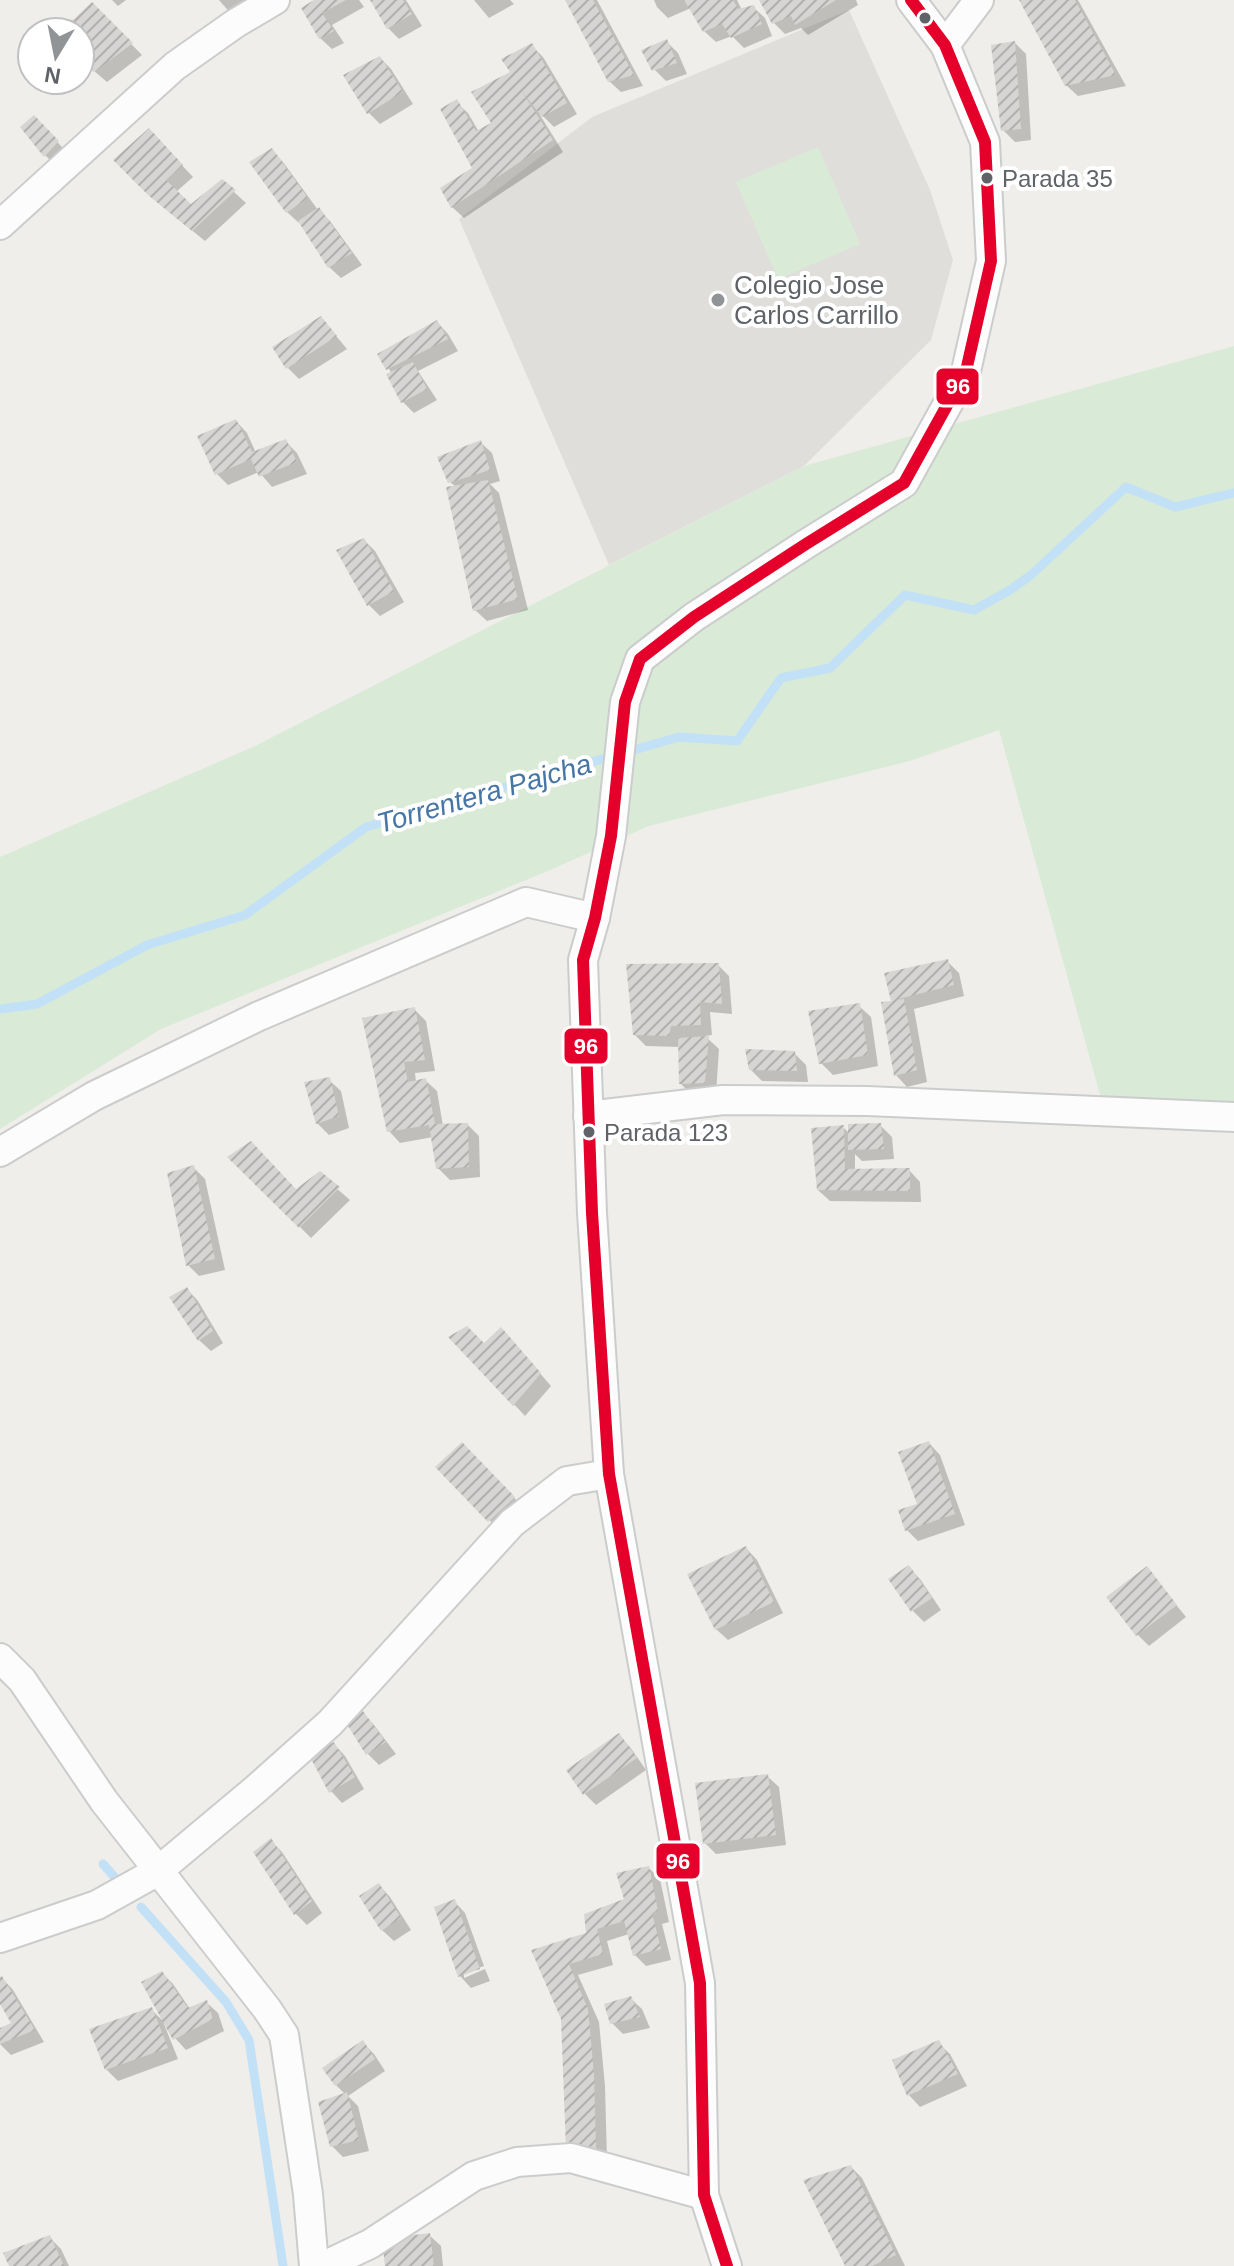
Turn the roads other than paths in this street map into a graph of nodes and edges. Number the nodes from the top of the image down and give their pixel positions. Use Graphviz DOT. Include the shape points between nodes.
graph roads {
  1 [pos="275,0"];
  2 [pos="911,0"];
  3 [pos="979,0"];
  4 [pos="945,45"];
  5 [pos="0,225"];
  6 [pos="595,918"];
  7 [pos="588,1116"];
  8 [pos="1234,1117"];
  9 [pos="0,1152"];
  10 [pos="609,1474"];
  11 [pos="0,1658"];
  12 [pos="158,1871"];
  13 [pos="0,1938"];
  14 [pos="704,2195"];
  15 [pos="314,2266"];
  16 [pos="324,2266"];
  17 [pos="727,2266"];
  1 -- 5 [label="street" via="175,66"];
  2 -- 4 [label="street"];
  3 -- 4 [label="street"];
  4 -- 6 [label="street" via="985,142 991,261 966,371 904,483 694,617 640,659 625,702 611,836"];
  6 -- 7 [label="street" via="583,960"];
  6 -- 9 [label="street" via="526,902 259,1016 94,1096"];
  7 -- 8 [label="street" via="737,1100"];
  7 -- 10 [label="street"];
  10 -- 12 [label="street" via="567,1481 512,1523 330,1723"];
  10 -- 14 [label="street" via="700,1983"];
  11 -- 12 [label="street" via="22,1680"];
  12 -- 13 [label="street" via="97,1905"];
  12 -- 15 [label="street" via="284,2035"];
  14 -- 16 [label="street" via="571,2158 517,2162 474,2176 370,2244"];
  14 -- 17 [label="street"];
}
